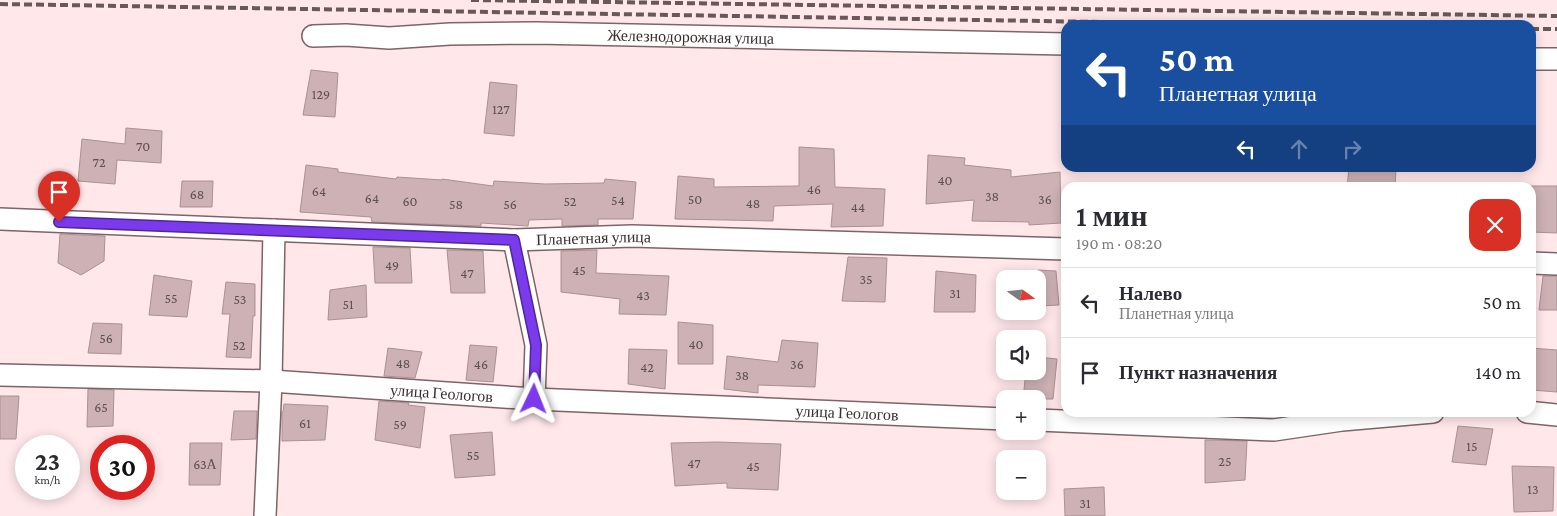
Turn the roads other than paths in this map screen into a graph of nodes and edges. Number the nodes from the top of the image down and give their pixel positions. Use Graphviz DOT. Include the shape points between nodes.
graph roads {
  1 [pos="313,36"];
  2 [pos="1061,44"];
  3 [pos="1536,59"];
  4 [pos="1557,59"];
  5 [pos="0,219"];
  6 [pos="274,230"];
  7 [pos="514,240"];
  8 [pos="1061,249"];
  9 [pos="1536,263"];
  10 [pos="1557,264"];
  11 [pos="0,375"];
  12 [pos="271,381"];
  13 [pos="534,399"];
  14 [pos="1536,413"];
  15 [pos="1557,415"];
  16 [pos="1376,417"];
  17 [pos="996,419"];
  18 [pos="1046,420"];
  19 [pos="264,516"];
  1 -- 2 [label="street, Железнодорожная улица" via="389,38 536,34"];
  3 -- 4 [label="street"];
  5 -- 6 [label="street, Планетная улица"];
  6 -- 7 [label="street, Планетная улица"];
  6 -- 12 [label="street"];
  7 -- 8 [label="street, Планетная улица" via="632,236"];
  7 -- 13 [label="street" via="536,345"];
  9 -- 10 [label="street"];
  11 -- 12 [label="street, улица Геологов"];
  12 -- 13 [label="street, улица Геологов"];
  12 -- 19 [label="street"];
  13 -- 17 [label="street, улица Геологов"];
  14 -- 15 [label="street"];
  16 -- 18 [label="street" via="1274,430"];
}
